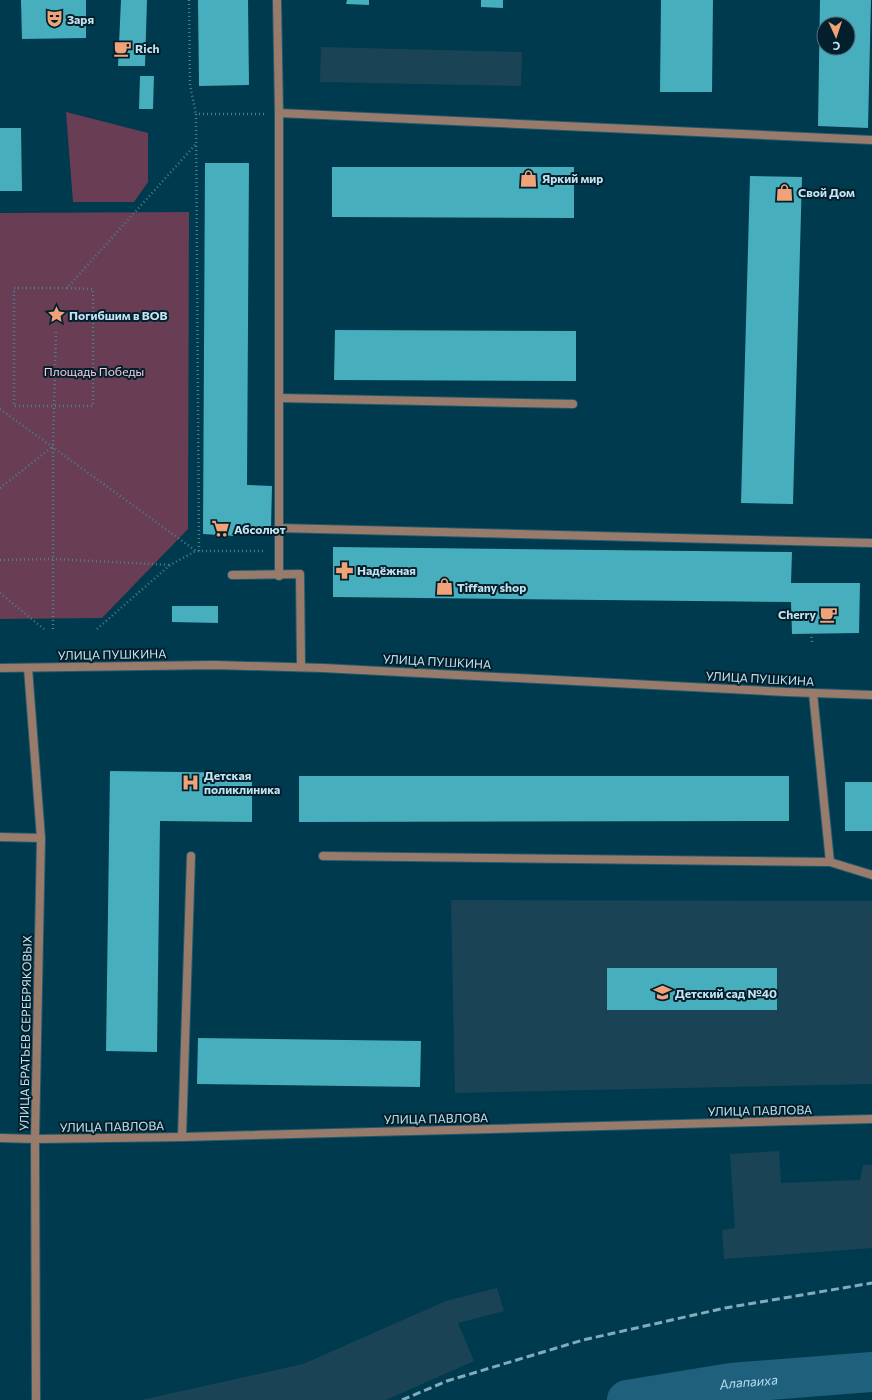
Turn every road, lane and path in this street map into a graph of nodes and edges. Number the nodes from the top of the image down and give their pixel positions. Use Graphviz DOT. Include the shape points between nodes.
graph roads {
  1 [pos="189,0"];
  2 [pos="277,0"];
  3 [pos="279,113"];
  4 [pos="196,114"];
  5 [pos="872,140"];
  6 [pos="196,144"];
  7 [pos="67,288"];
  8 [pos="56,330"];
  9 [pos="279,398"];
  10 [pos="573,404"];
  11 [pos="54,406"];
  12 [pos="0,409"];
  13 [pos="53,447"];
  14 [pos="0,488"];
  15 [pos="278,528"];
  16 [pos="872,543"];
  17 [pos="197,551"];
  18 [pos="279,552"];
  19 [pos="53,559"];
  20 [pos="0,560"];
  21 [pos="170,565"];
  22 [pos="232,575"];
  23 [pos="279,576"];
  24 [pos="0,593"];
  25 [pos="44,629"];
  26 [pos="53,629"];
  27 [pos="97,629"];
  28 [pos="811,633"];
  29 [pos="812,642"];
  30 [pos="0,668"];
  31 [pos="28,668"];
  32 [pos="301,668"];
  33 [pos="813,693"];
  34 [pos="872,695"];
  35 [pos="0,837"];
  36 [pos="42,838"];
  37 [pos="191,856"];
  38 [pos="323,856"];
  39 [pos="830,862"];
  40 [pos="872,875"];
  41 [pos="872,1119"];
  42 [pos="182,1137"];
  43 [pos="0,1138"];
  44 [pos="35,1139"];
  45 [pos="36,1400"];
  1 -- 4 [label="path" via="190,85"];
  2 -- 3 [label="street"];
  3 -- 4 [label="path"];
  3 -- 5 [label="street"];
  3 -- 9 [label="street"];
  4 -- 6 [label="path"];
  6 -- 7 [label="path"];
  6 -- 17 [label="path"];
  7 -- 11 [label="path" via="93,289 93,406"];
  7 -- 11 [label="path" via="14,288 14,406"];
  8 -- 11 [label="path"];
  9 -- 10 [label="street"];
  9 -- 15 [label="street"];
  11 -- 13 [label="path"];
  12 -- 13 [label="path"];
  13 -- 14 [label="path"];
  13 -- 17 [label="path"];
  13 -- 19 [label="path"];
  15 -- 16 [label="street"];
  15 -- 18 [label="street"];
  17 -- 18 [label="path"];
  17 -- 21 [label="path"];
  18 -- 23 [label="street"];
  19 -- 20 [label="path"];
  19 -- 21 [label="path"];
  19 -- 26 [label="path"];
  21 -- 27 [label="path"];
  22 -- 23 [label="street"];
  23 -- 32 [label="street" via="300,574"];
  24 -- 25 [label="path"];
  28 -- 29 [label="path"];
  30 -- 31 [label="street, УЛИЦА ПУШКИНА"];
  31 -- 32 [label="street, УЛИЦА ПУШКИНА" via="214,664"];
  31 -- 36 [label="street, УЛИЦА БРАТЬЕВ СЕРЕБРЯКОВЫХ"];
  32 -- 33 [label="street, УЛИЦА ПУШКИНА" via="368,669"];
  33 -- 34 [label="street, УЛИЦА ПУШКИНА"];
  33 -- 39 [label="street"];
  35 -- 36 [label="street"];
  36 -- 44 [label="street, УЛИЦА БРАТЬЕВ СЕРЕБРЯКОВЫХ"];
  37 -- 42 [label="street"];
  38 -- 39 [label="street"];
  39 -- 40 [label="street"];
  41 -- 42 [label="street, УЛИЦА ПАВЛОВА"];
  42 -- 44 [label="street, УЛИЦА ПАВЛОВА"];
  43 -- 44 [label="street, УЛИЦА ПАВЛОВА"];
  44 -- 45 [label="street, УЛИЦА БРАТЬЕВ СЕРЕБРЯКОВЫХ"];
}
